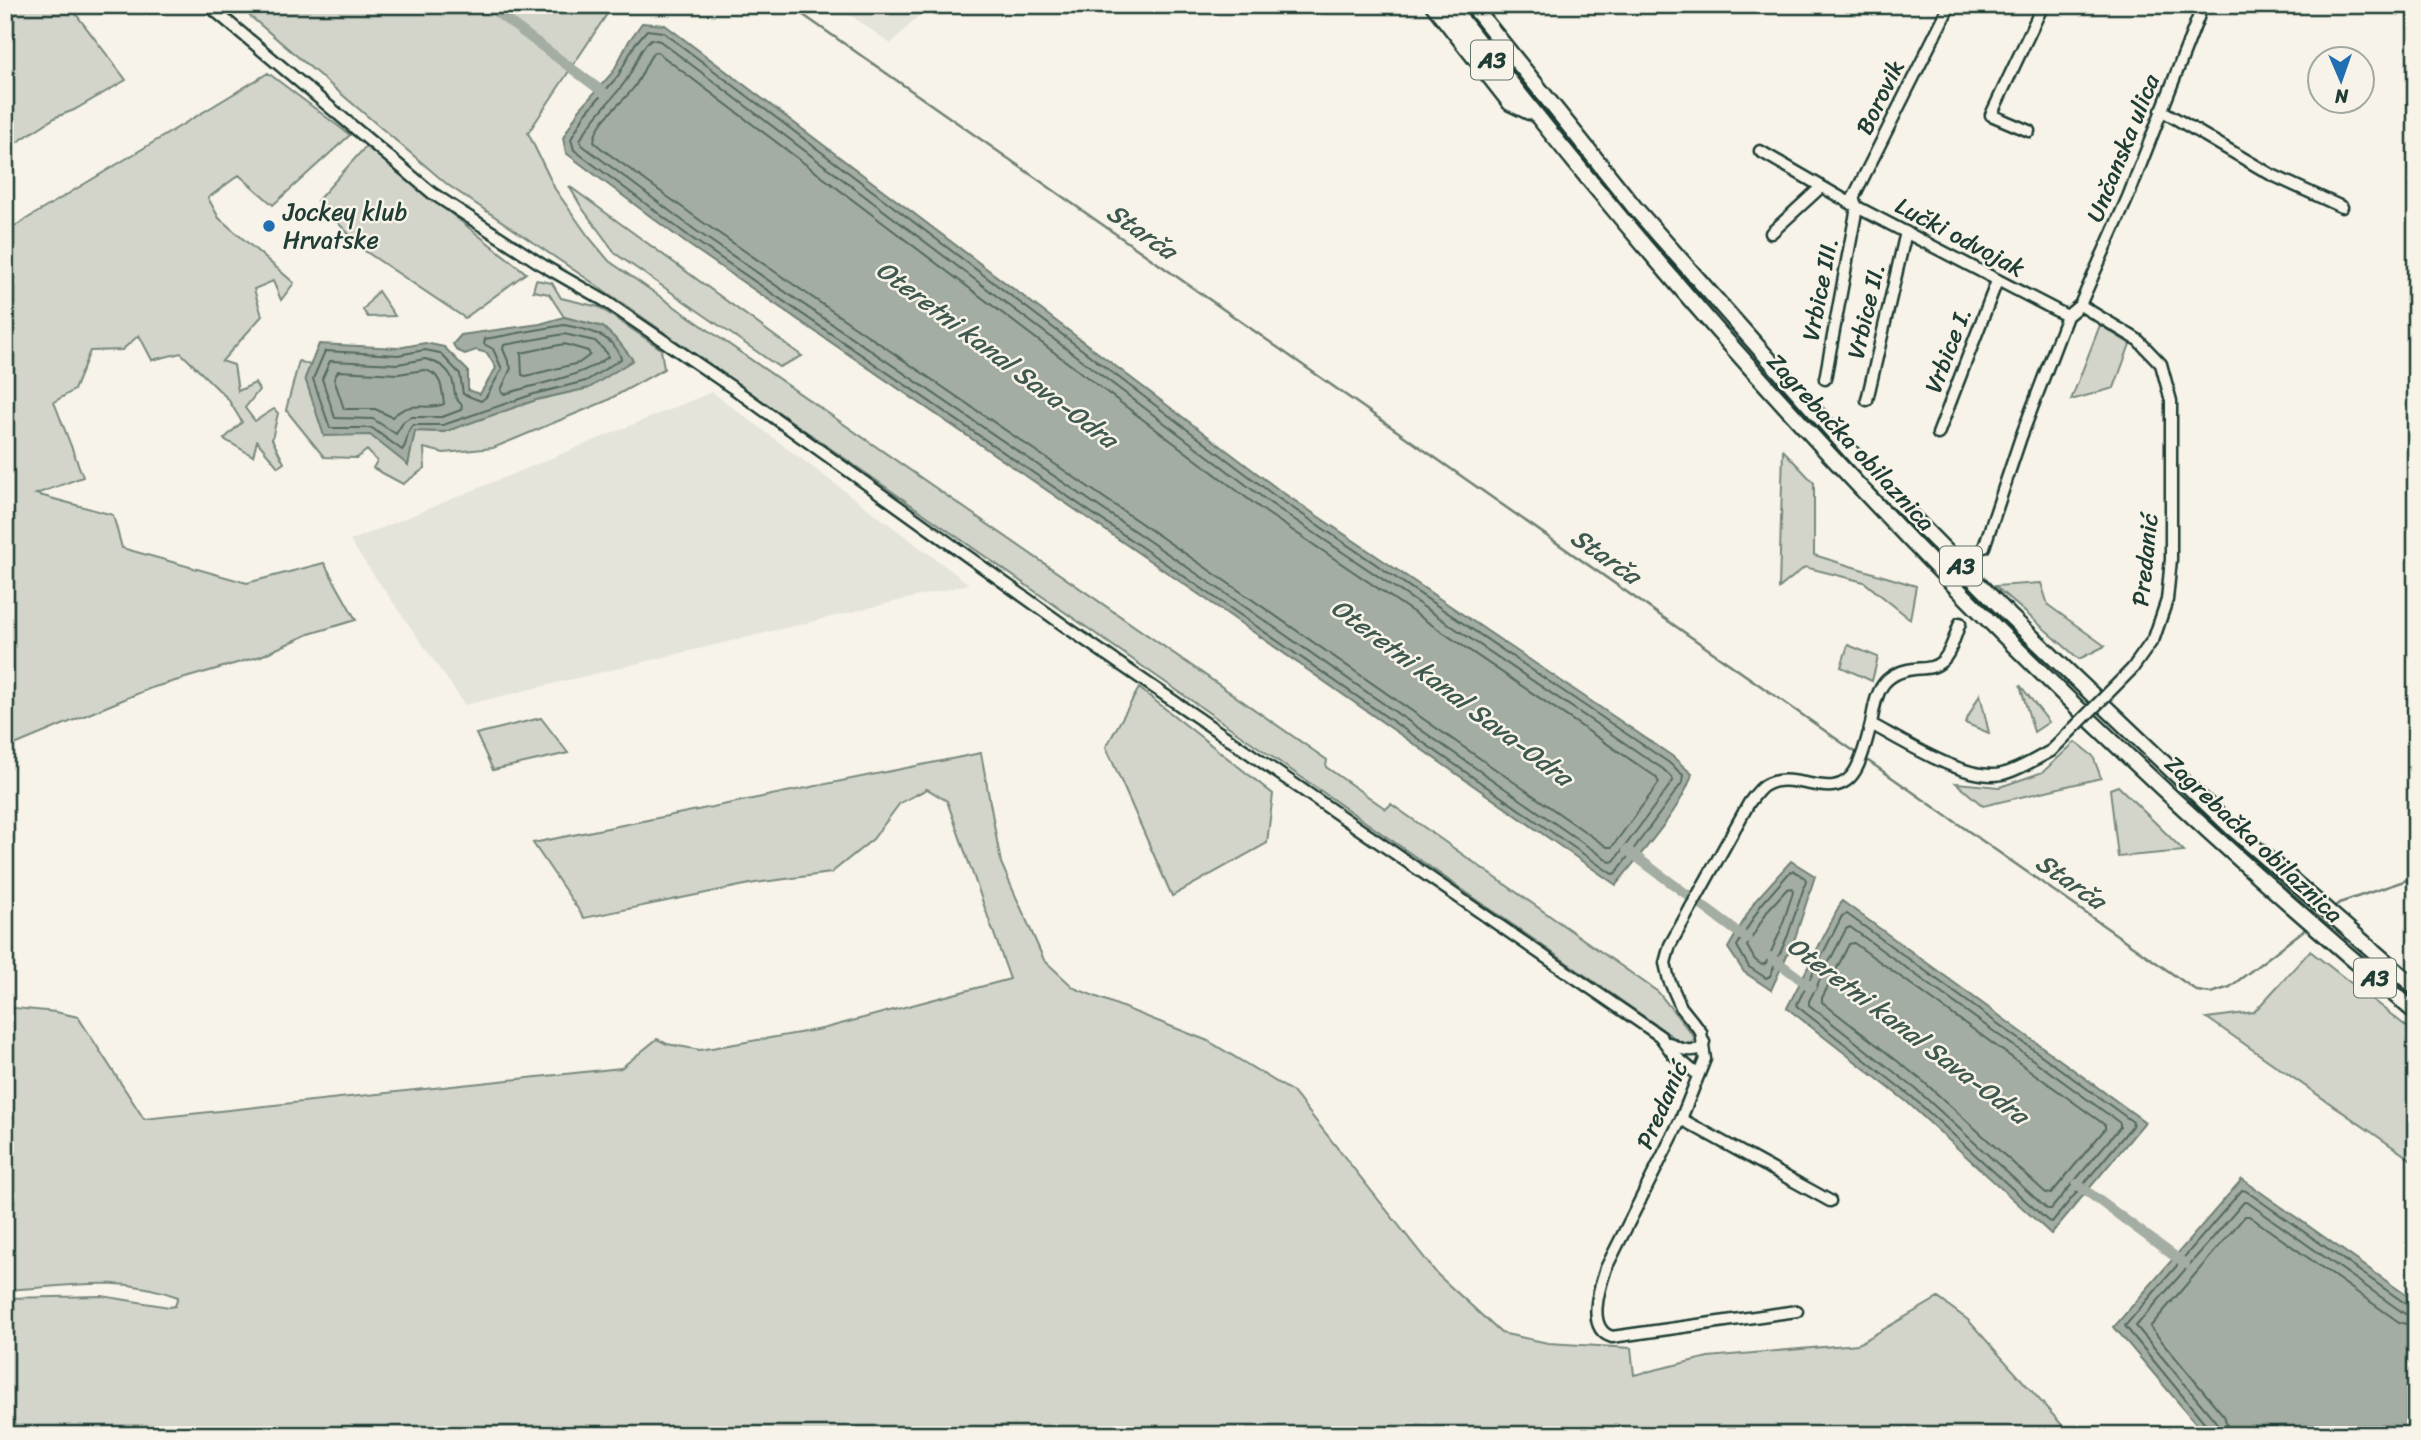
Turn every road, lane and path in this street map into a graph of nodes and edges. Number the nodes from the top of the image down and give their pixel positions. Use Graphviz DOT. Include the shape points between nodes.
graph roads {
  1 [pos="208,5"];
  2 [pos="1433,5"];
  3 [pos="1450,5"];
  4 [pos="1472,5"];
  5 [pos="1950,5"];
  6 [pos="2043,5"];
  7 [pos="2203,5"];
  8 [pos="2161,110"];
  9 [pos="1534,114"];
  10 [pos="2029,131"];
  11 [pos="1760,150"];
  12 [pos="1821,187"];
  13 [pos="2342,206"];
  14 [pos="1857,207"];
  15 [pos="1906,232"];
  16 [pos="1771,233"];
  17 [pos="1997,281"];
  18 [pos="2080,305"];
  19 [pos="2067,316"];
  20 [pos="1825,379"];
  21 [pos="1867,400"];
  22 [pos="1938,434"];
  23 [pos="1984,547"];
  24 [pos="1960,623"];
  25 [pos="1871,724"];
  26 [pos="2416,988"];
  27 [pos="2416,1013"];
  28 [pos="1660,1036"];
  29 [pos="1704,1042"];
  30 [pos="1698,1075"];
  31 [pos="1681,1119"];
  32 [pos="1830,1201"];
  33 [pos="1797,1311"];
  1 -- 28 [label="street" via="432,193 733,388 1069,629"];
  2 -- 9 [label="highway" via="1510,103"];
  3 -- 9 [label="highway, Zagrebačka obilaznica / A3"];
  4 -- 26 [label="highway, Zagrebačka obilaznica / A3" via="1659,236 1873,477 2019,625 2231,827"];
  5 -- 14 [label="street, Borovik" via="1853,198"];
  6 -- 10 [label="street" via="1991,114"];
  7 -- 8 [label="street, Unčanska ulica"];
  8 -- 13 [label="street" via="2270,174"];
  8 -- 18 [label="street, Unčanska ulica"];
  9 -- 27 [label="highway, Zagrebačka obilaznica / A3" via="1669,276 1858,485 2068,699 2300,914"];
  11 -- 12 [label="street, Lučki odvojak"];
  12 -- 14 [label="street, Lučki odvojak"];
  12 -- 16 [label="street"];
  14 -- 15 [label="street, Lučki odvojak"];
  14 -- 20 [label="street, Vrbice III."];
  15 -- 17 [label="street, Lučki odvojak"];
  15 -- 21 [label="street, Vrbice II."];
  17 -- 19 [label="street, Lučki odvojak"];
  17 -- 22 [label="street, Vrbice I."];
  18 -- 19 [label="street"];
  18 -- 25 [label="street, Predanić, bridge" via="2138,340 2161,364 2172,401 2171,559 2167,600 2154,638 2132,669 2051,751 1999,775 1939,761"];
  19 -- 23 [label="street"];
  24 -- 25 [label="street, Predanić" via="1939,664 1894,674 1884,682"];
  25 -- 29 [label="street, Predanić" via="1854,773 1832,787 1795,780 1764,786 1749,803 1679,926 1665,963 1681,1007"];
  28 -- 29 [label="street" via="1678,1049 1700,1049"];
  28 -- 30 [label="street"];
  29 -- 30 [label="street, Predanić" via="1705,1059"];
  30 -- 31 [label="street, Predanić"];
  31 -- 32 [label="street"];
  31 -- 33 [label="street, Predanić" via="1606,1268 1600,1285 1600,1328 1612,1337"];
}
